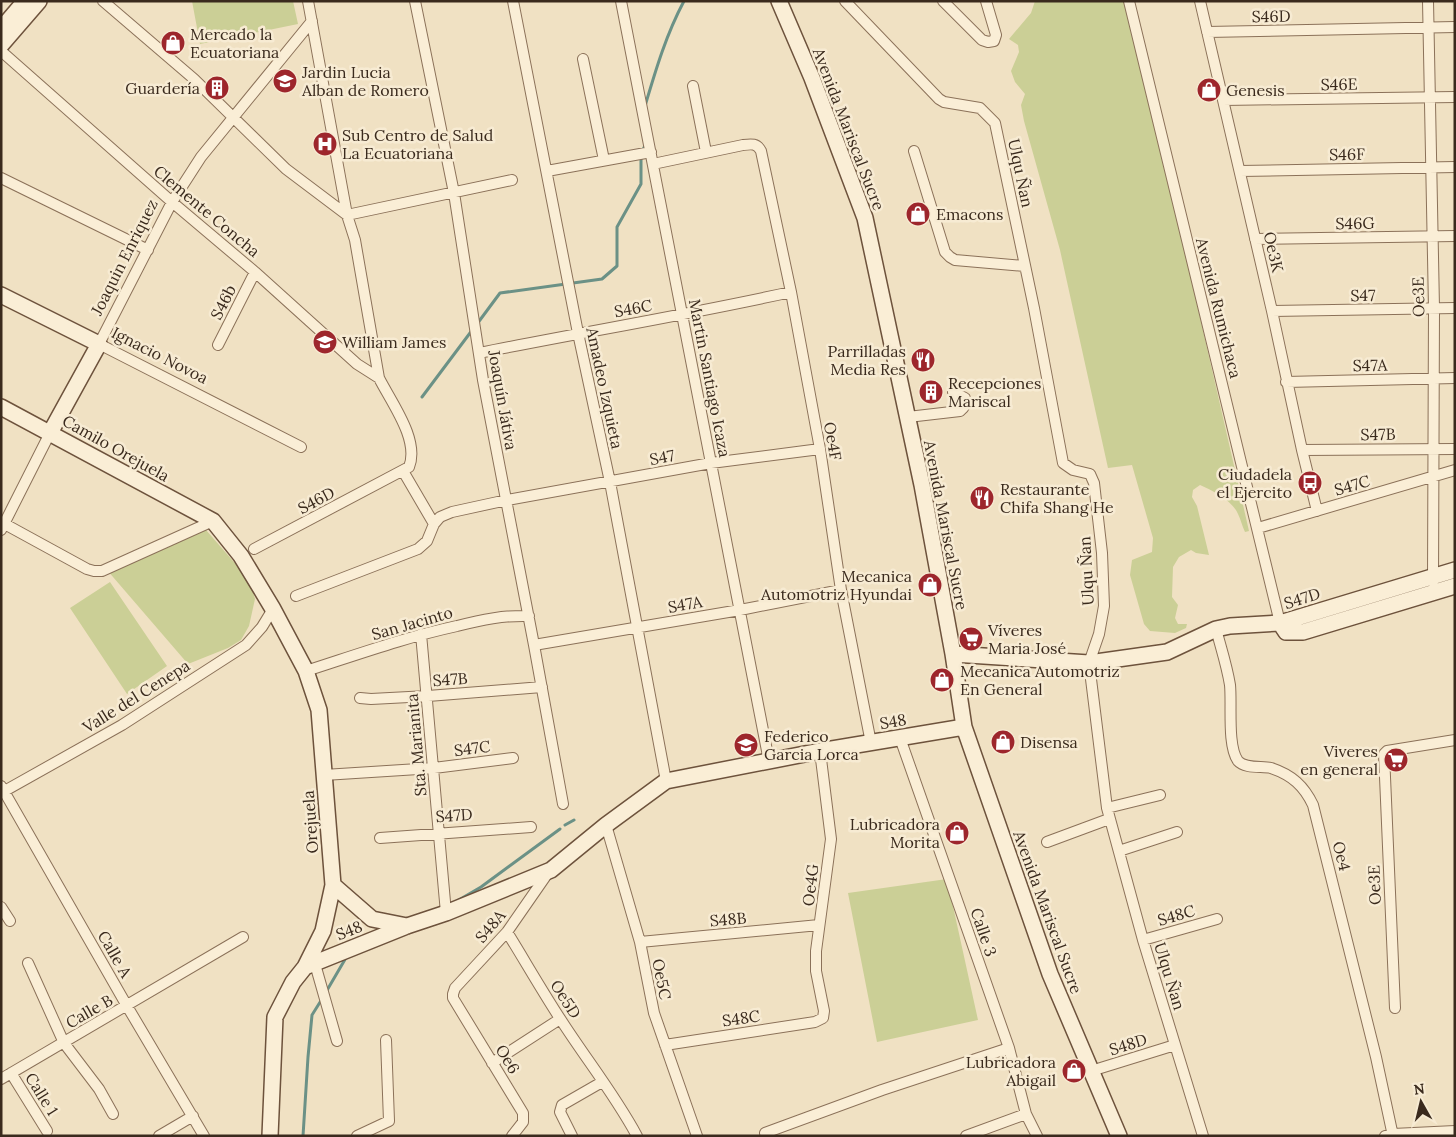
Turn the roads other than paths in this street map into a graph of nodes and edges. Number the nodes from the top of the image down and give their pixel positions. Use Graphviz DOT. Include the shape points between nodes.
graph roads {
  1 [pos="25,1"];
  2 [pos="39,1"];
  3 [pos="103,1"];
  4 [pos="308,1"];
  5 [pos="415,1"];
  6 [pos="513,1"];
  7 [pos="621,1"];
  8 [pos="779,1"];
  9 [pos="846,1"];
  10 [pos="944,1"];
  11 [pos="986,1"];
  12 [pos="1129,1"];
  13 [pos="1200,1"];
  14 [pos="1428,1"];
  15 [pos="312,21"];
  16 [pos="1429,27"];
  17 [pos="1455,27"];
  18 [pos="1,29"];
  19 [pos="1207,32"];
  20 [pos="1,45"];
  21 [pos="1,51"];
  22 [pos="583,59"];
  23 [pos="693,86"];
  24 [pos="1430,97"];
  25 [pos="1455,97"];
  26 [pos="1223,100"];
  27 [pos="233,117"];
  28 [pos="914,151"];
  29 [pos="646,152"];
  30 [pos="706,152"];
  31 [pos="604,160"];
  32 [pos="653,164"];
  33 [pos="1431,167"];
  34 [pos="1455,167"];
  35 [pos="547,171"];
  36 [pos="1240,171"];
  37 [pos="1,178"];
  38 [pos="512,180"];
  39 [pos="454,193"];
  40 [pos="172,202"];
  41 [pos="347,215"];
  42 [pos="1432,236"];
  43 [pos="1455,236"];
  44 [pos="1255,239"];
  45 [pos="148,250"];
  46 [pos="1026,266"];
  47 [pos="256,272"];
  48 [pos="791,292"];
  49 [pos="1,295"];
  50 [pos="1434,308"];
  51 [pos="1455,308"];
  52 [pos="1272,312"];
  53 [pos="682,315"];
  54 [pos="578,333"];
  55 [pos="99,344"];
  56 [pos="218,346"];
  57 [pos="480,353"];
  58 [pos="380,378"];
  59 [pos="1455,378"];
  60 [pos="1434,379"];
  61 [pos="1286,382"];
  62 [pos="953,392"];
  63 [pos="1,407"];
  64 [pos="908,416"];
  65 [pos="50,433"];
  66 [pos="301,447"];
  67 [pos="820,449"];
  68 [pos="1434,449"];
  69 [pos="1455,449"];
  70 [pos="1302,450"];
  71 [pos="711,463"];
  72 [pos="1455,470"];
  73 [pos="403,471"];
  74 [pos="1434,476"];
  75 [pos="610,482"];
  76 [pos="507,500"];
  77 [pos="1317,511"];
  78 [pos="213,521"];
  79 [pos="434,524"];
  80 [pos="2,525"];
  81 [pos="1258,528"];
  82 [pos="254,549"];
  83 [pos="1455,570"];
  84 [pos="1433,576"];
  85 [pos="1455,586"];
  86 [pos="841,590"];
  87 [pos="1433,593"];
  88 [pos="296,596"];
  89 [pos="272,609"];
  90 [pos="740,610"];
  91 [pos="529,616"];
  92 [pos="1280,623"];
  93 [pos="638,628"];
  94 [pos="1216,629"];
  95 [pos="421,634"];
  96 [pos="534,645"];
  97 [pos="953,654"];
  98 [pos="1089,663"];
  99 [pos="306,671"];
  100 [pos="542,687"];
  101 [pos="428,696"];
  102 [pos="360,698"];
  103 [pos="964,726"];
  104 [pos="900,738"];
  105 [pos="1455,740"];
  106 [pos="871,743"];
  107 [pos="820,751"];
  108 [pos="513,758"];
  109 [pos="769,761"];
  110 [pos="434,768"];
  111 [pos="324,775"];
  112 [pos="666,781"];
  113 [pos="2,790"];
  114 [pos="1160,795"];
  115 [pos="563,804"];
  116 [pos="1108,814"];
  117 [pos="606,825"];
  118 [pos="531,827"];
  119 [pos="1177,832"];
  120 [pos="438,834"];
  121 [pos="380,838"];
  122 [pos="1047,842"];
  123 [pos="1118,851"];
  124 [pos="550,870"];
  125 [pos="333,885"];
  126 [pos="1,907"];
  127 [pos="446,913"];
  128 [pos="1217,919"];
  129 [pos="10,921"];
  130 [pos="819,925"];
  131 [pos="407,926"];
  132 [pos="507,932"];
  133 [pos="243,937"];
  134 [pos="1143,940"];
  135 [pos="640,942"];
  136 [pos="28,963"];
  137 [pos="310,965"];
  138 [pos="453,998"];
  139 [pos="127,1006"];
  140 [pos="1395,1008"];
  141 [pos="560,1019"];
  142 [pos="821,1020"];
  143 [pos="386,1040"];
  144 [pos="336,1041"];
  145 [pos="64,1043"];
  146 [pos="665,1045"];
  147 [pos="1175,1045"];
  148 [pos="1009,1048"];
  149 [pos="492,1063"];
  150 [pos="1091,1071"];
  151 [pos="11,1072"];
  152 [pos="1,1079"];
  153 [pos="602,1082"];
  154 [pos="113,1114"];
  155 [pos="1026,1114"];
  156 [pos="193,1116"];
  157 [pos="47,1131"];
  158 [pos="1455,1131"];
  159 [pos="765,1133"];
  160 [pos="694,1135"];
  161 [pos="1390,1135"];
  162 [pos="159,1136"];
  163 [pos="204,1136"];
  164 [pos="270,1136"];
  165 [pos="357,1136"];
  166 [pos="512,1136"];
  167 [pos="572,1136"];
  168 [pos="637,1136"];
  169 [pos="966,1136"];
  170 [pos="1037,1136"];
  171 [pos="1119,1136"];
  172 [pos="1203,1136"];
  1 -- 18 [label="street"];
  2 -- 20 [label="street"];
  3 -- 27 [label="street"];
  4 -- 15 [label="street"];
  5 -- 39 [label="street, Joaquín Játiva"];
  6 -- 35 [label="street, Amadeo Izquieta"];
  7 -- 29 [label="street, Martin Santiago Icaza"];
  8 -- 64 [label="street, Avenida Mariscal Sucre" via="812,78 864,218"];
  9 -- 46 [label="street, Ulqu Ñan" via="939,99 950,104 980,108 995,123"];
  10 -- 11 [label="street" via="982,40 988,42 994,41 996,35"];
  12 -- 81 [label="street, Avenida Rumichaca"];
  13 -- 19 [label="street, Oe3K"];
  14 -- 16 [label="street, Oe3E"];
  15 -- 27 [label="street, Joaquin Enriquez"];
  15 -- 41 [label="street"];
  16 -- 17 [label="street, S46D"];
  16 -- 19 [label="street, S46D"];
  16 -- 24 [label="street, Oe3E"];
  19 -- 26 [label="street, Oe3K"];
  21 -- 40 [label="street, Clemente Concha"];
  22 -- 31 [label="street"];
  23 -- 30 [label="street"];
  24 -- 25 [label="street, S46E"];
  24 -- 26 [label="street, S46E"];
  24 -- 33 [label="street, Oe3E"];
  26 -- 36 [label="street, Oe3K"];
  27 -- 40 [label="street, Joaquin Enriquez" via="201,156"];
  27 -- 41 [label="street" via="286,169"];
  28 -- 46 [label="street" via="950,257"];
  29 -- 31 [label="street"];
  29 -- 32 [label="street, Martin Santiago Icaza"];
  30 -- 32 [label="street"];
  30 -- 48 [label="street, Oe4F" via="743,145 758,146"];
  31 -- 35 [label="street"];
  32 -- 53 [label="street, Martin Santiago Icaza"];
  33 -- 34 [label="street, S46F"];
  33 -- 36 [label="street, S46F"];
  33 -- 42 [label="street, Oe3E"];
  35 -- 54 [label="street, Amadeo Izquieta"];
  36 -- 44 [label="street, Oe3K"];
  37 -- 45 [label="street"];
  38 -- 39 [label="street"];
  39 -- 41 [label="street"];
  39 -- 57 [label="street, Joaquín Játiva"];
  40 -- 45 [label="street, Joaquin Enriquez"];
  40 -- 47 [label="street, Clemente Concha"];
  41 -- 58 [label="street" via="355,240"];
  42 -- 43 [label="street, S46G"];
  42 -- 44 [label="street, S46G"];
  42 -- 50 [label="street, Oe3E"];
  44 -- 52 [label="street, Oe3K"];
  45 -- 55 [label="street, Joaquin Enriquez"];
  46 -- 98 [label="street, Ulqu Ñan" via="1063,463 1073,470 1090,474 1094,483 1104,606"];
  47 -- 56 [label="street, S46b"];
  47 -- 58 [label="street, Clemente Concha" via="363,369"];
  48 -- 53 [label="street, S46C"];
  48 -- 67 [label="street, Oe4F"];
  49 -- 55 [label="street, Ignacio Novoa"];
  50 -- 51 [label="street, S47"];
  50 -- 52 [label="street, S47"];
  50 -- 60 [label="street, Oe3E"];
  52 -- 61 [label="street, Oe3K"];
  53 -- 54 [label="street, S46C"];
  53 -- 71 [label="street, Martin Santiago Icaza"];
  54 -- 57 [label="street, S46C"];
  54 -- 75 [label="street, Amadeo Izquieta"];
  55 -- 65 [label="street, Joaquin Enriquez"];
  55 -- 66 [label="street, Ignacio Novoa"];
  57 -- 76 [label="street, Joaquín Játiva"];
  58 -- 73 [label="street" via="410,444 412,459"];
  59 -- 60 [label="street, S47A"];
  60 -- 61 [label="street, S47A"];
  60 -- 68 [label="street, Oe3E"];
  61 -- 70 [label="street, Oe3K"];
  62 -- 64 [label="street" via="965,398 966,403 960,411"];
  63 -- 65 [label="street, Camilo Orejuela"];
  64 -- 97 [label="street, Avenida Mariscal Sucre"];
  65 -- 78 [label="street, Camilo Orejuela"];
  65 -- 80 [label="street, Joaquin Enriquez"];
  67 -- 71 [label="street, S47"];
  67 -- 86 [label="street, Oe4F"];
  68 -- 69 [label="street, S47B"];
  68 -- 70 [label="street, S47B"];
  68 -- 74 [label="street, Oe3E"];
  70 -- 77 [label="street, Oe3K"];
  71 -- 75 [label="street, S47"];
  71 -- 90 [label="street, Martin Santiago Icaza"];
  72 -- 74 [label="street, S47C"];
  73 -- 79 [label="street"];
  73 -- 82 [label="street, S46D"];
  74 -- 77 [label="street, S47C"];
  74 -- 84 [label="street, Oe3E"];
  75 -- 76 [label="street, S47"];
  75 -- 93 [label="street, Amadeo Izquieta"];
  76 -- 79 [label="street, S47" via="452,512"];
  76 -- 91 [label="street, Joaquín Játiva"];
  77 -- 81 [label="street, S47C"];
  78 -- 80 [label="street" via="102,571 86,569"];
  78 -- 89 [label="street, Orejuela" via="241,556"];
  79 -- 88 [label="street" via="427,541 418,549"];
  81 -- 92 [label="street, Avenida Rumichaca"];
  83 -- 84 [label="street, S47D"];
  84 -- 87 [label="street, Oe3E"];
  84 -- 92 [label="street, S47D"];
  85 -- 87 [label="street, S47D"];
  86 -- 90 [label="street, S47A"];
  86 -- 106 [label="street, Oe4F"];
  87 -- 92 [label="street, S47D" via="1303,632 1286,632"];
  89 -- 99 [label="street, Orejuela"];
  89 -- 113 [label="street, Valle del Cenepa" via="246,645 122,725"];
  90 -- 93 [label="street, S47A"];
  90 -- 109 [label="street, Martin Santiago Icaza"];
  91 -- 95 [label="street, San Jacinto" via="490,618"];
  91 -- 96 [label="street, Joaquín Játiva"];
  92 -- 94 [label="street"];
  93 -- 96 [label="street, S47A"];
  93 -- 112 [label="street, Amadeo Izquieta"];
  94 -- 98 [label="street" via="1167,652"];
  94 -- 161 [label="street, Oe4" via="1230,688 1231,730 1239,762 1271,768 1288,776 1306,790 1313,804"];
  95 -- 99 [label="street, San Jacinto"];
  95 -- 101 [label="street, Sta. Marianita"];
  96 -- 100 [label="street, Joaquín Játiva"];
  97 -- 98 [label="street"];
  97 -- 103 [label="street, Avenida Mariscal Sucre"];
  98 -- 116 [label="street, Ulqu Ñan"];
  99 -- 111 [label="street, Orejuela" via="318,710"];
  100 -- 101 [label="street, S47B"];
  100 -- 115 [label="street, Joaquín Játiva"];
  101 -- 102 [label="street, S47B"];
  101 -- 110 [label="street, Sta. Marianita"];
  103 -- 104 [label="street, S48"];
  103 -- 150 [label="street, Avenida Mariscal Sucre" via="1050,974"];
  104 -- 106 [label="street, S48"];
  104 -- 148 [label="street, Calle 3"];
  105 -- 140 [label="street, Oe3E" via="1384,754"];
  106 -- 107 [label="street, S48"];
  107 -- 109 [label="street, S48"];
  107 -- 130 [label="street, Oe4G" via="831,839"];
  108 -- 110 [label="street, S47C"];
  109 -- 112 [label="street, S48"];
  110 -- 111 [label="street, S47C"];
  110 -- 120 [label="street, Sta. Marianita"];
  111 -- 125 [label="street, Orejuela"];
  112 -- 117 [label="street, S48"];
  113 -- 139 [label="street, Calle A"];
  114 -- 116 [label="street"];
  116 -- 122 [label="street"];
  116 -- 123 [label="street, Ulqu Ñan"];
  117 -- 124 [label="street, S48"];
  117 -- 135 [label="street, Oe5C"];
  118 -- 120 [label="street, S47D"];
  119 -- 123 [label="street"];
  120 -- 121 [label="street, S47D"];
  120 -- 127 [label="street, Sta. Marianita"];
  123 -- 134 [label="street, Ulqu Ñan"];
  124 -- 127 [label="street, S48"];
  124 -- 132 [label="street, S48A"];
  125 -- 131 [label="street" via="372,919"];
  125 -- 137 [label="street, Orejuela" via="323,931"];
  126 -- 129 [label="street"];
  127 -- 131 [label="street, S48"];
  128 -- 134 [label="street, S48C"];
  130 -- 135 [label="street, S48B"];
  130 -- 142 [label="street, Oe4G" via="816,971 824,1011"];
  131 -- 137 [label="street, S48"];
  132 -- 138 [label="street, S48A" via="455,988"];
  132 -- 141 [label="street, Oe5D"];
  133 -- 139 [label="street, Calle B"];
  134 -- 147 [label="street, Ulqu Ñan"];
  135 -- 146 [label="street, Oe5C" via="652,1007"];
  136 -- 145 [label="street"];
  137 -- 144 [label="street"];
  137 -- 164 [label="street, Orejuela" via="293,982 275,1017"];
  138 -- 149 [label="street, Oe6"];
  139 -- 145 [label="street, Calle B"];
  139 -- 156 [label="street, Calle A"];
  141 -- 149 [label="street"];
  141 -- 153 [label="street, Oe5D"];
  142 -- 146 [label="street, S48C"];
  143 -- 165 [label="street" via="389,1121"];
  145 -- 151 [label="street, Calle B"];
  145 -- 154 [label="street" via="99,1089"];
  146 -- 160 [label="street, Oe5C"];
  147 -- 150 [label="street, S48D"];
  147 -- 172 [label="street, Ulqu Ñan"];
  148 -- 155 [label="street, Calle 3"];
  148 -- 159 [label="street"];
  149 -- 166 [label="street, Oe6" via="523,1113 523,1122"];
  150 -- 171 [label="street, Avenida Mariscal Sucre"];
  151 -- 152 [label="street, Calle B"];
  151 -- 157 [label="street, Calle 1"];
  153 -- 167 [label="street" via="562,1105 560,1112"];
  153 -- 168 [label="street, Oe5D"];
  155 -- 169 [label="street"];
  155 -- 170 [label="street, Calle 3"];
  156 -- 162 [label="street"];
  156 -- 163 [label="street, Calle A"];
  158 -- 161 [label="street"];
}
